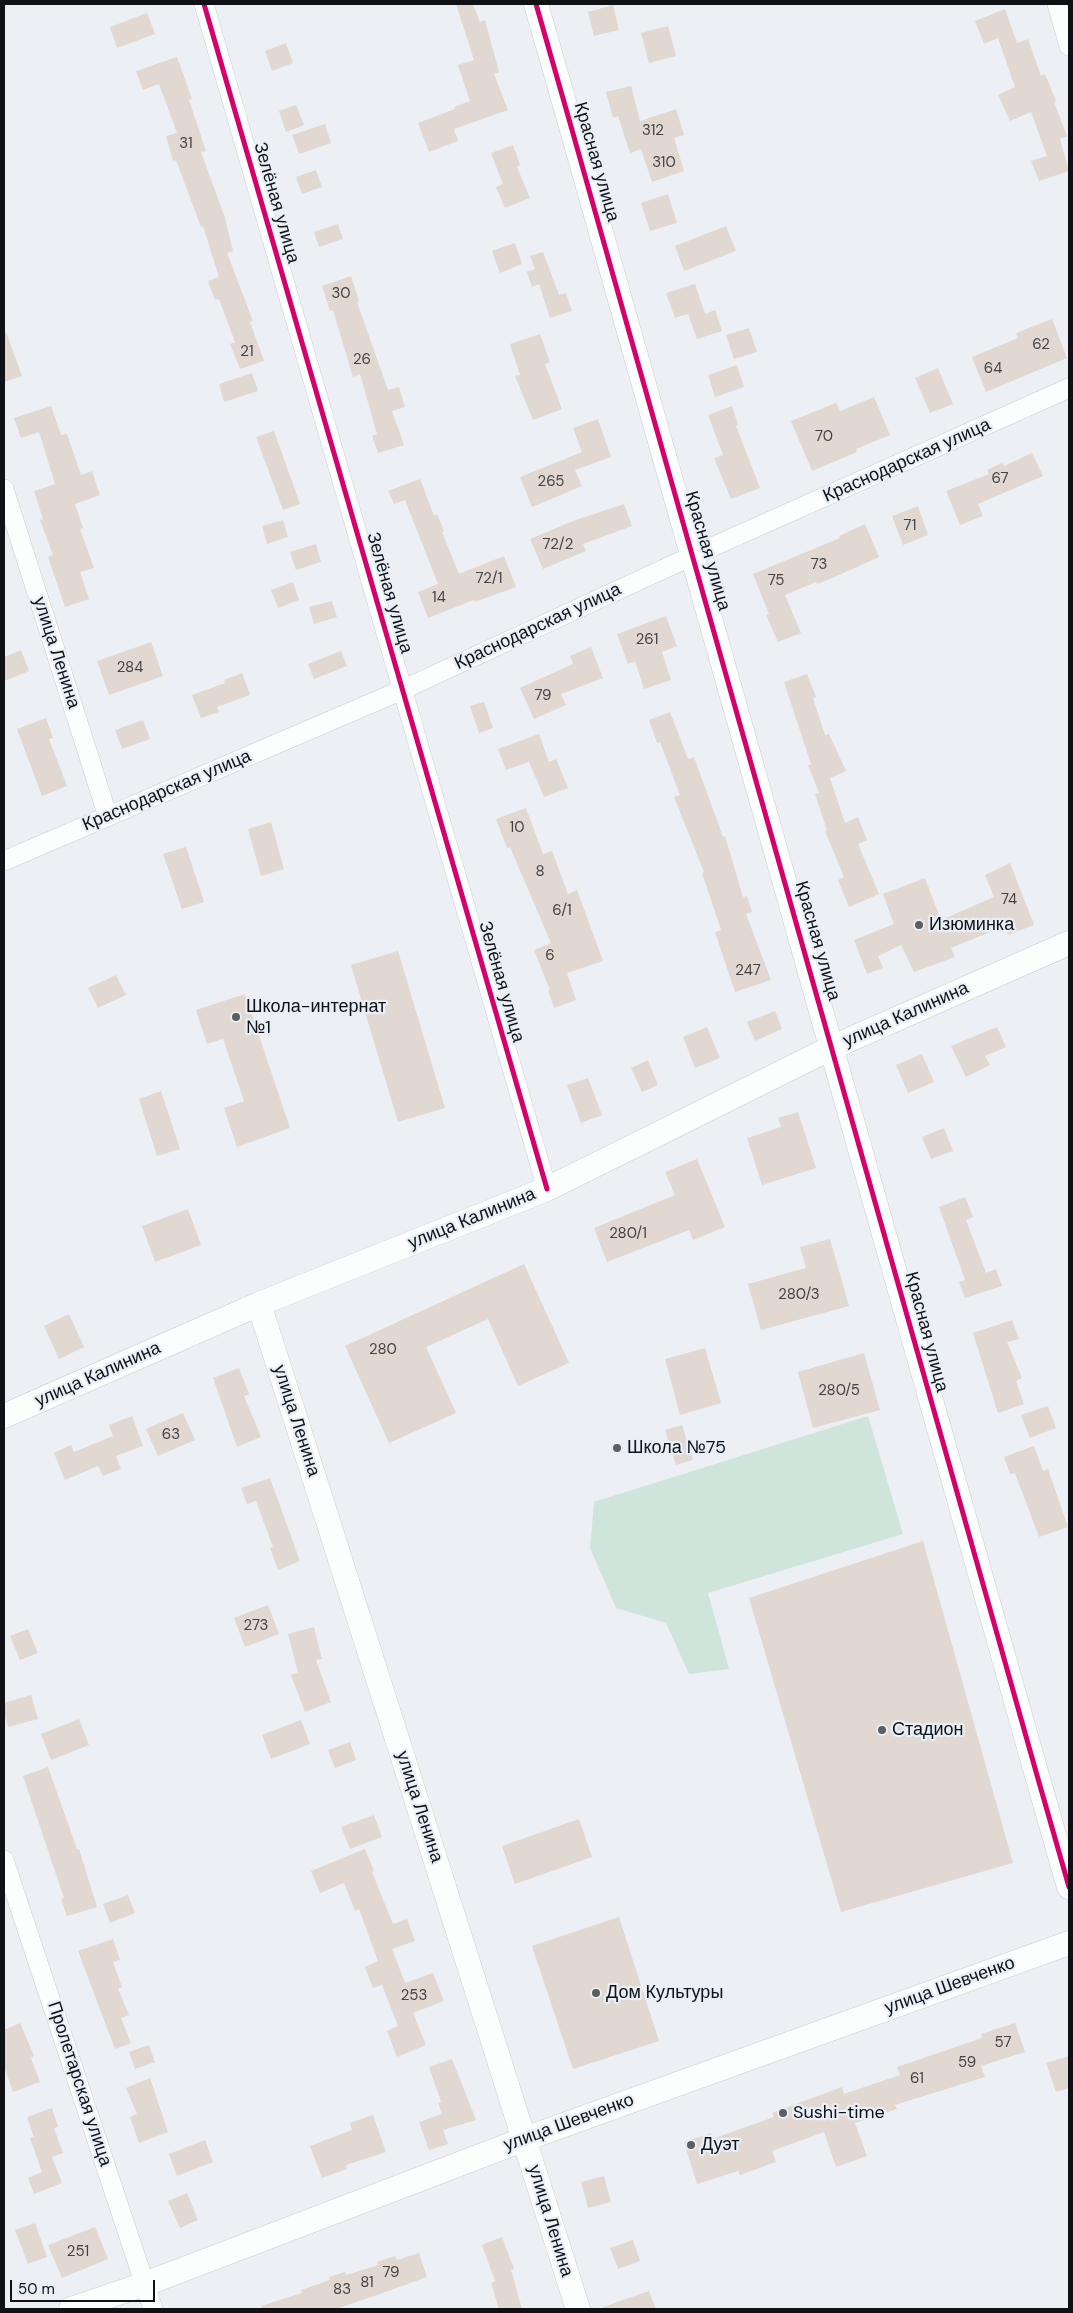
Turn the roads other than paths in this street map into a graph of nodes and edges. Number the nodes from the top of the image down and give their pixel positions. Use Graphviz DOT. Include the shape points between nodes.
graph roads {
  1 [pos="204,4"];
  2 [pos="536,4"];
  3 [pos="1057,4"];
  4 [pos="1069,46"];
  5 [pos="1069,388"];
  6 [pos="4,489"];
  7 [pos="694,555"];
  8 [pos="402,690"];
  9 [pos="108,817"];
  10 [pos="4,861"];
  11 [pos="1069,943"];
  12 [pos="833,1047"];
  13 [pos="547,1189"];
  14 [pos="259,1304"];
  15 [pos="4,1416"];
  16 [pos="4,1860"];
  17 [pos="1069,1887"];
  18 [pos="1069,1943"];
  19 [pos="524,2138"];
  20 [pos="145,2284"];
  21 [pos="71,2309"];
  22 [pos="153,2309"];
  23 [pos="578,2309"];
  1 -- 8 [label="street, Зелёная улица"];
  2 -- 7 [label="street, Красная улица"];
  3 -- 4 [label="street"];
  5 -- 7 [label="street, Краснодарская улица"];
  6 -- 9 [label="street, улица Ленина"];
  7 -- 8 [label="street, Краснодарская улица"];
  7 -- 12 [label="street, Красная улица"];
  8 -- 9 [label="street, Краснодарская улица"];
  8 -- 13 [label="street, Зелёная улица"];
  9 -- 10 [label="street, Краснодарская улица"];
  11 -- 12 [label="street, улица Калинина"];
  12 -- 13 [label="street, улица Калинина"];
  12 -- 17 [label="street, Красная улица"];
  13 -- 14 [label="street, улица Калинина"];
  14 -- 15 [label="street, улица Калинина"];
  14 -- 19 [label="street, улица Ленина"];
  16 -- 20 [label="street, Пролетарская улица"];
  18 -- 19 [label="street, улица Шевченко"];
  19 -- 20 [label="street, улица Шевченко"];
  19 -- 23 [label="street, улица Ленина"];
  20 -- 21 [label="street, улица Шевченко"];
  20 -- 22 [label="street, Пролетарская улица"];
}
